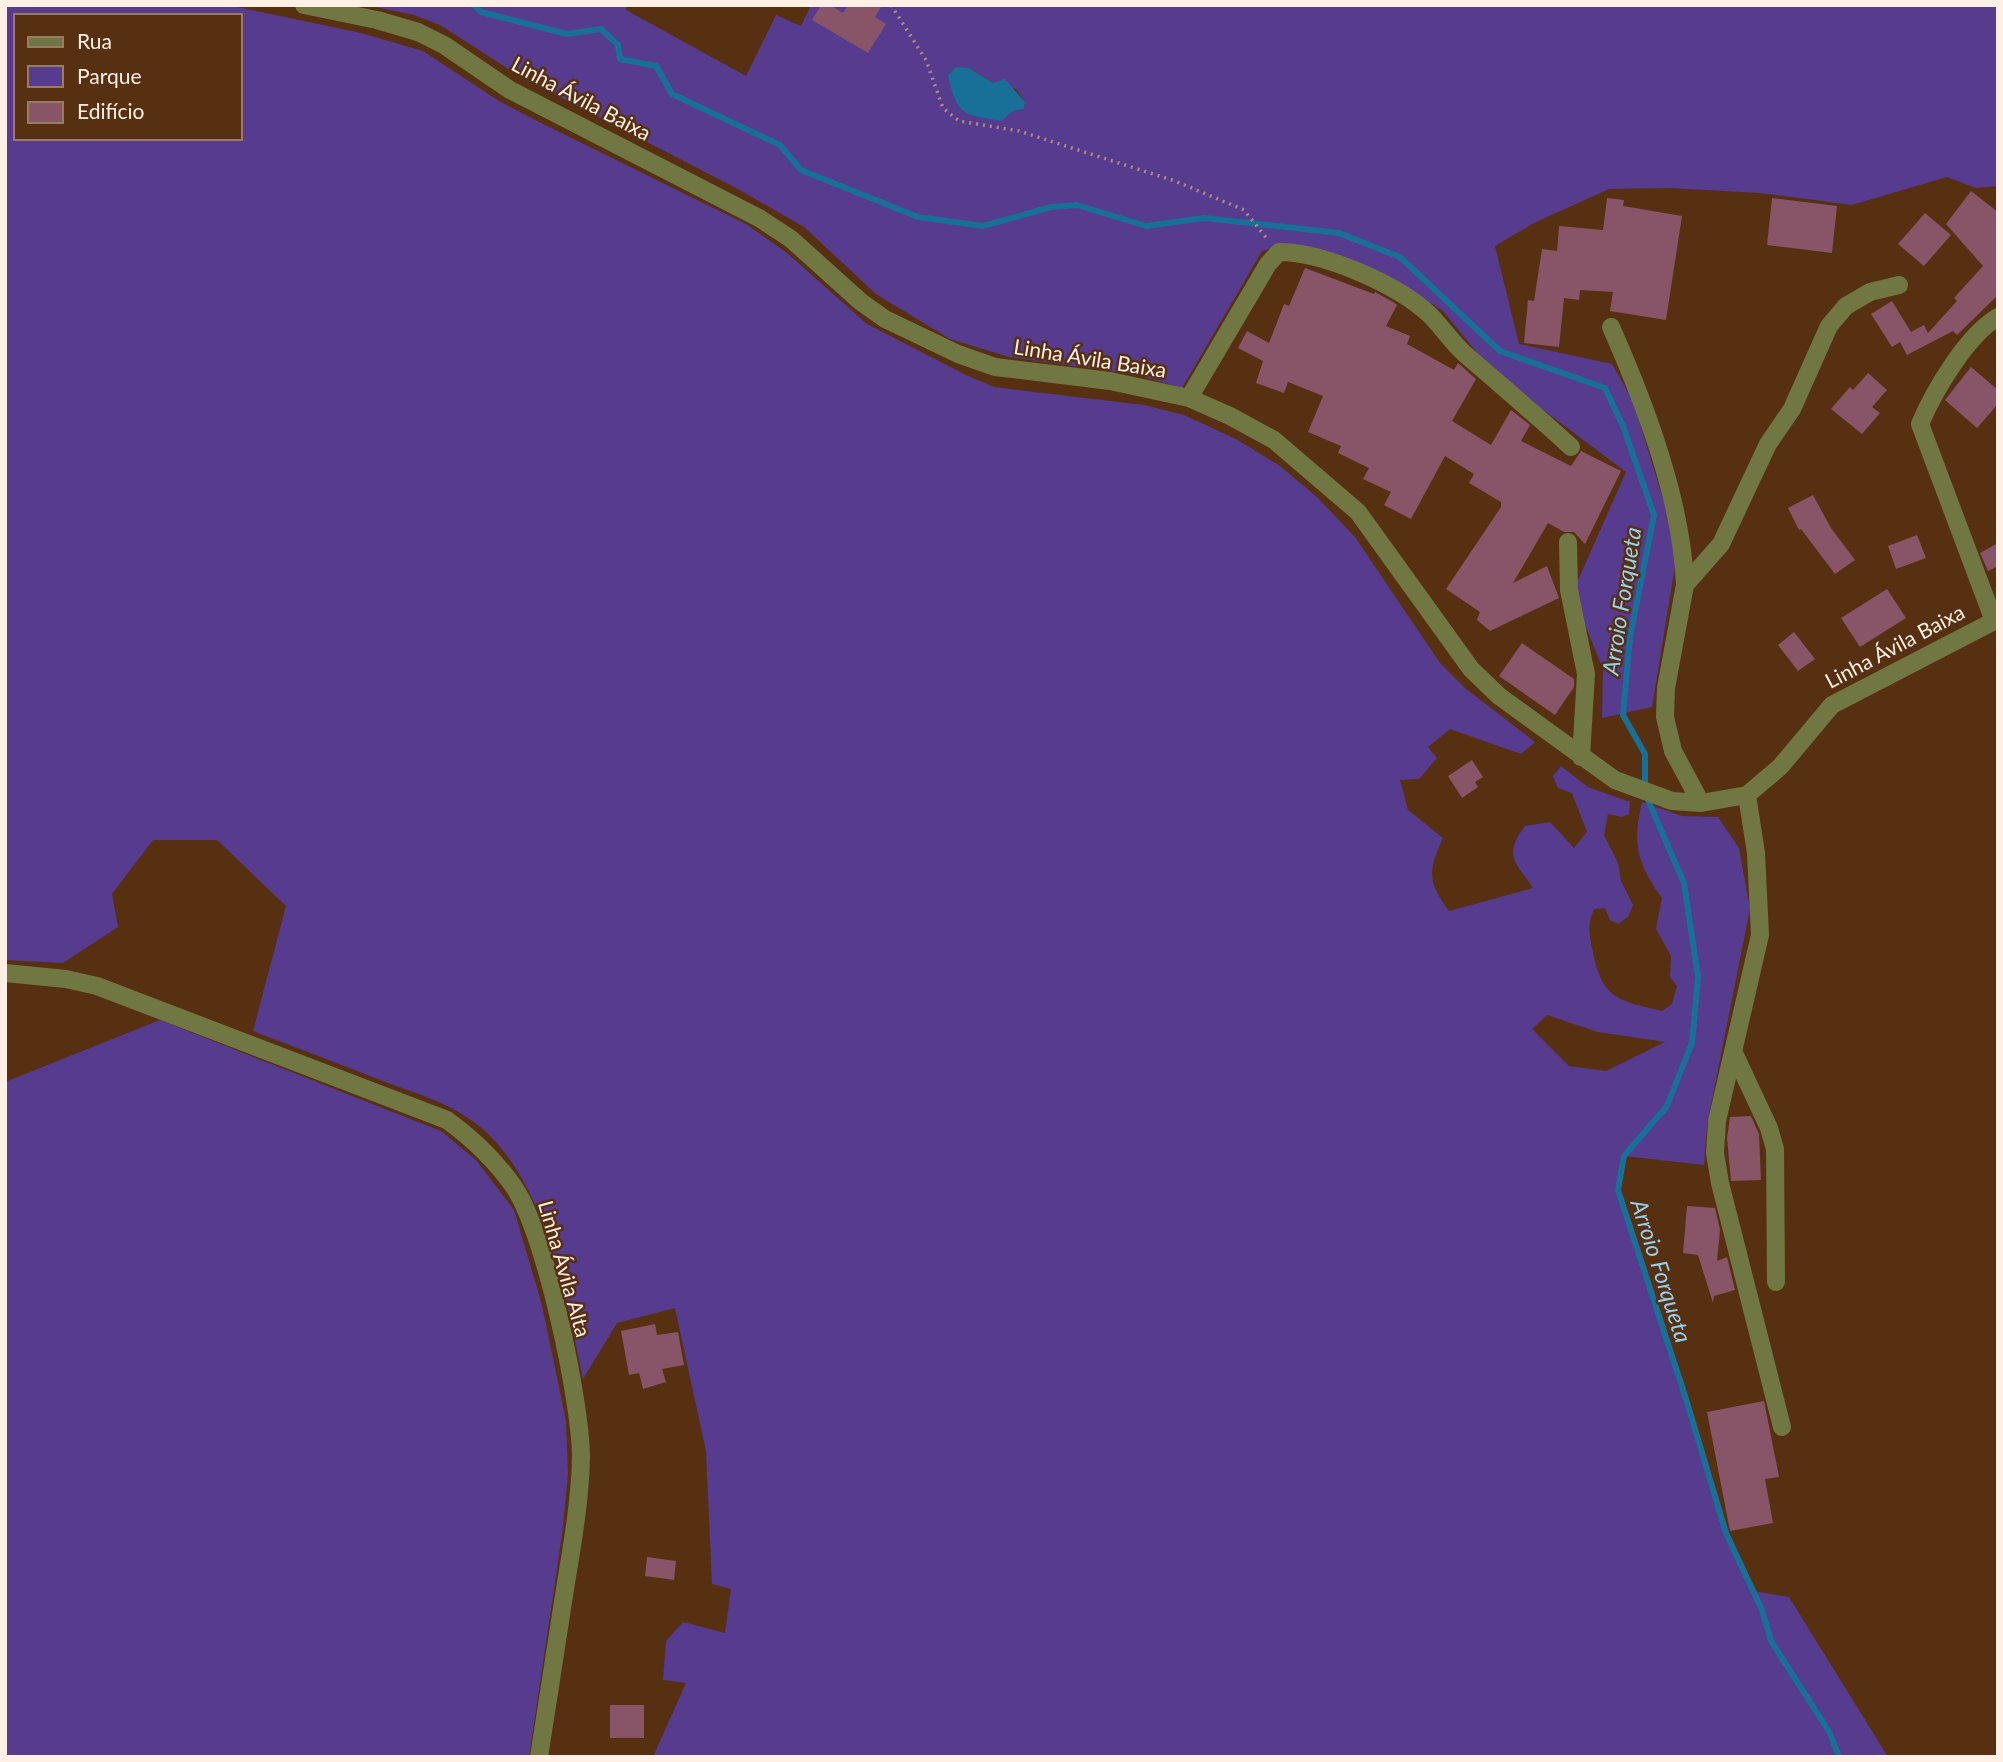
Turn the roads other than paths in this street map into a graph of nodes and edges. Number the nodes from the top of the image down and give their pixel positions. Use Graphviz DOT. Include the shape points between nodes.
graph roads {
  1 [pos="304,5"];
  2 [pos="1899,285"];
  3 [pos="1998,317"];
  4 [pos="1611,327"];
  5 [pos="1189,398"];
  6 [pos="1571,447"];
  7 [pos="1568,542"];
  8 [pos="1685,585"];
  9 [pos="1996,620"];
  10 [pos="1581,757"];
  11 [pos="1747,795"];
  12 [pos="1702,803"];
  13 [pos="5,973"];
  14 [pos="1733,1051"];
  15 [pos="1776,1282"];
  16 [pos="1782,1427"];
  17 [pos="539,1757"];
  1 -- 5 [label="street, Linha Ávila Baixa" via="377,20 444,45 510,90 759,218 791,239 869,308 958,354 995,367 1110,381"];
  2 -- 8 [label="street" via="1846,306 1829,326 1721,544"];
  3 -- 9 [label="street" via="1967,346 1929,402 1920,424"];
  4 -- 8 [label="street" via="1642,397 1684,547"];
  5 -- 6 [label="street" via="1268,264 1279,252 1300,252 1349,268 1403,295"];
  5 -- 10 [label="street, Linha Ávila Baixa" via="1274,440 1358,512 1471,670"];
  7 -- 10 [label="street" via="1569,590 1586,674"];
  8 -- 12 [label="street" via="1665,717 1673,751"];
  9 -- 11 [label="street, Linha Ávila Baixa" via="1832,705 1780,767"];
  10 -- 12 [label="street, Linha Ávila Baixa" via="1615,780 1672,801"];
  11 -- 12 [label="street, Linha Ávila Baixa"];
  11 -- 14 [label="street" via="1756,853 1759,935"];
  13 -- 17 [label="street, Linha Ávila Alta" via="97,986 447,1120 487,1154 516,1189 555,1307 581,1455 574,1532"];
  14 -- 15 [label="street" via="1775,1149"];
  14 -- 16 [label="street" via="1717,1121 1715,1153"];
}
